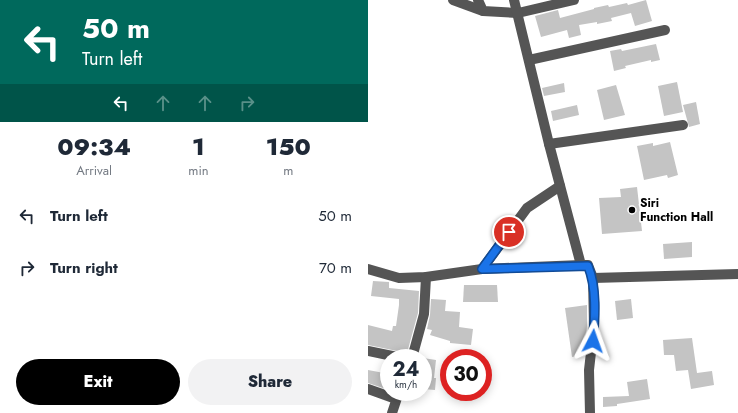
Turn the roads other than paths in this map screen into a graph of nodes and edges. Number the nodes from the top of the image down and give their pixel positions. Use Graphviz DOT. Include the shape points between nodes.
graph roads {
  1 [pos="453,0"];
  2 [pos="478,0"];
  3 [pos="514,0"];
  4 [pos="574,0"];
  5 [pos="483,10"];
  6 [pos="518,13"];
  7 [pos="665,30"];
  8 [pos="529,60"];
  9 [pos="683,125"];
  10 [pos="548,144"];
  11 [pos="560,186"];
  12 [pos="581,265"];
  13 [pos="368,269"];
  14 [pos="482,269"];
  15 [pos="738,274"];
  16 [pos="426,277"];
  17 [pos="593,278"];
  18 [pos="414,349"];
  19 [pos="368,351"];
  20 [pos="380,353"];
  21 [pos="368,389"];
  22 [pos="380,392"];
  23 [pos="396,401"];
  24 [pos="392,413"];
  25 [pos="590,413"];
  1 -- 5 [label="street"];
  2 -- 5 [label="street"];
  3 -- 6 [label="street"];
  4 -- 6 [label="street"];
  5 -- 6 [label="street"];
  6 -- 8 [label="street"];
  7 -- 8 [label="street"];
  8 -- 10 [label="street"];
  9 -- 10 [label="street"];
  10 -- 11 [label="street"];
  11 -- 12 [label="street"];
  11 -- 14 [label="street" via="527,208"];
  12 -- 14 [label="street"];
  12 -- 17 [label="street" via="588,266"];
  13 -- 16 [label="street" via="399,278"];
  14 -- 16 [label="street"];
  15 -- 17 [label="street"];
  16 -- 18 [label="street" via="424,314"];
  17 -- 25 [label="street" via="594,326 589,370"];
  19 -- 20 [label="street"];
  21 -- 22 [label="street"];
  23 -- 24 [label="street"];
}
